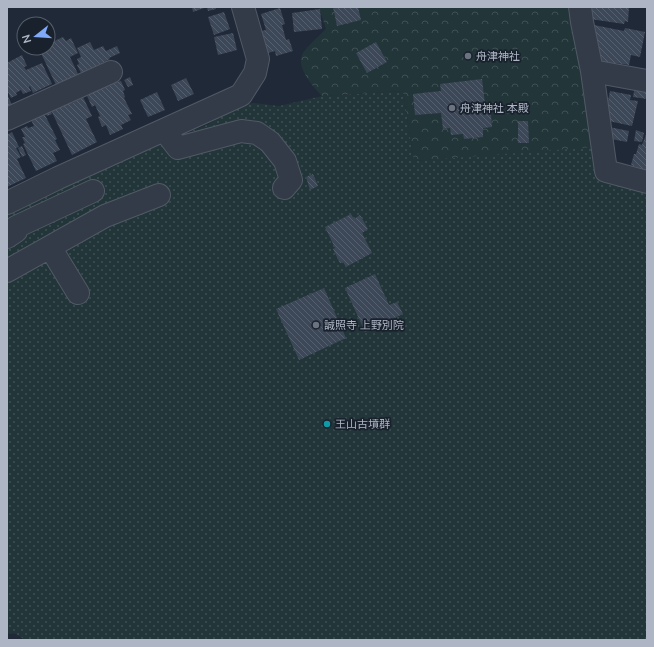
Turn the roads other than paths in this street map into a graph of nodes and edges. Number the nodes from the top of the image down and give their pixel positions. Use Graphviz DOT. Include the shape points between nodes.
graph roads {
  1 [pos="243,7"];
  2 [pos="580,7"];
  3 [pos="592,71"];
  4 [pos="111,72"];
  5 [pos="647,81"];
  6 [pos="7,120"];
  7 [pos="164,130"];
  8 [pos="647,182"];
  9 [pos="284,188"];
  10 [pos="93,191"];
  11 [pos="159,195"];
  12 [pos="7,203"];
  13 [pos="7,236"];
  14 [pos="50,247"];
  15 [pos="7,271"];
  16 [pos="78,293"];
  1 -- 7 [label="street" via="258,59 255,73 242,95"];
  2 -- 3 [label="street"];
  3 -- 5 [label="street"];
  3 -- 8 [label="street" via="606,171"];
  4 -- 6 [label="street"];
  7 -- 9 [label="street" via="178,148 241,131 256,132 270,142 285,161 291,180"];
  7 -- 12 [label="street"];
  10 -- 13 [label="street" via="16,227 16,231"];
  11 -- 14 [label="street" via="105,216"];
  14 -- 15 [label="street"];
  14 -- 16 [label="street"];
}
